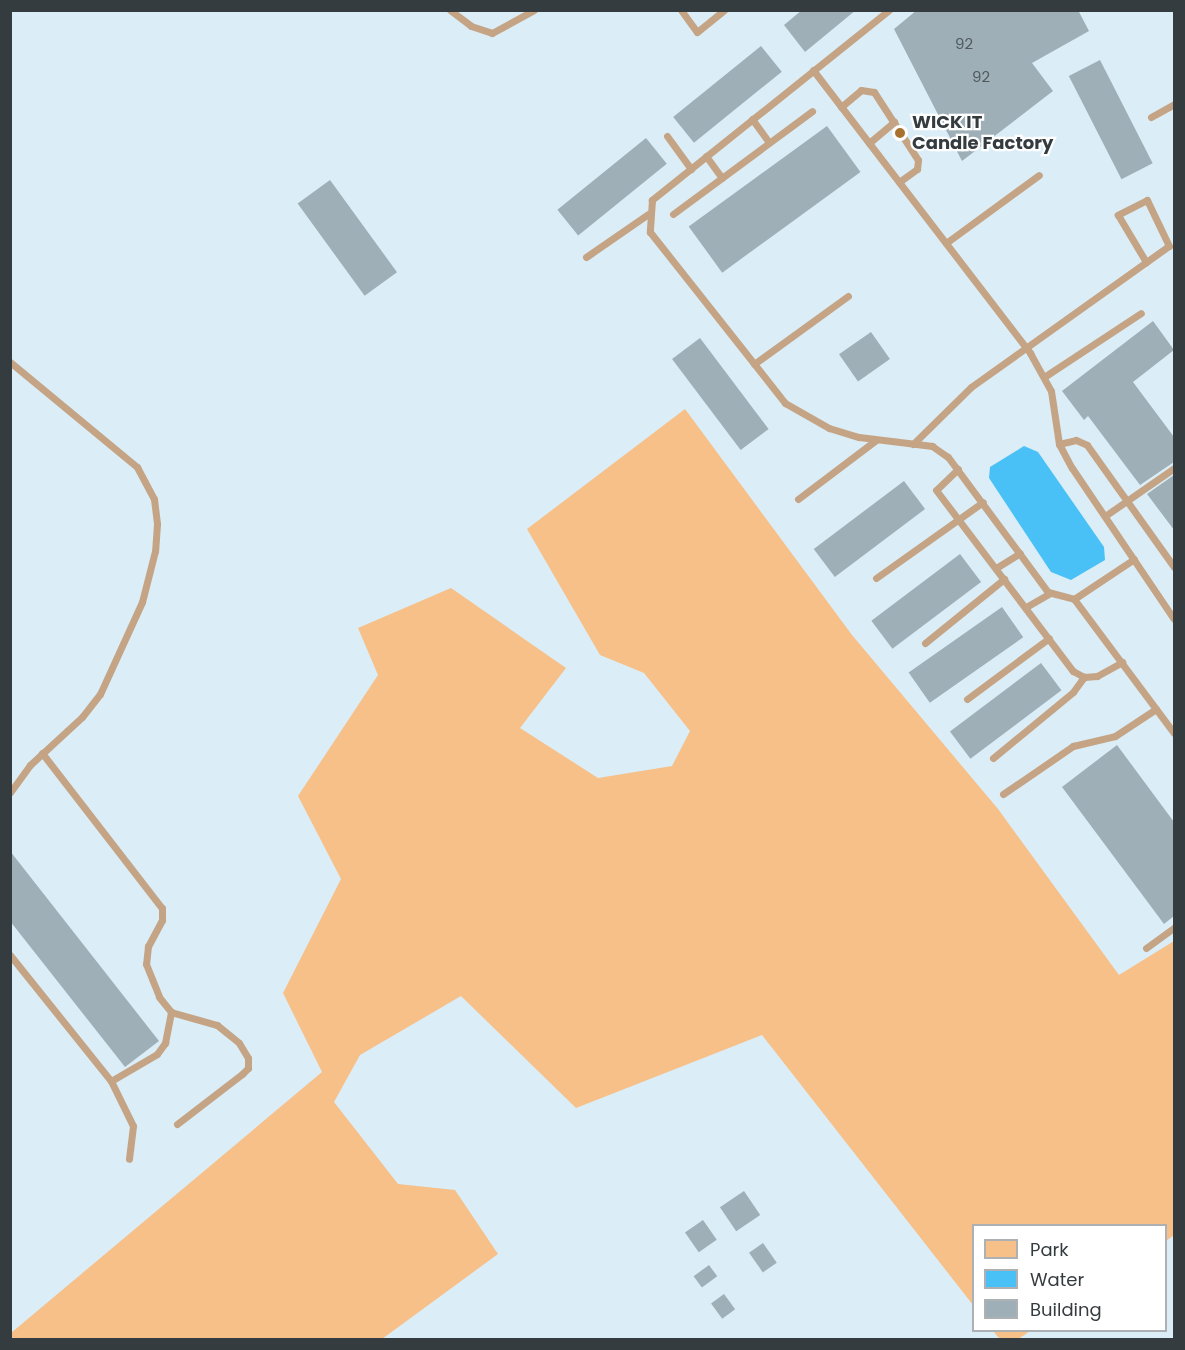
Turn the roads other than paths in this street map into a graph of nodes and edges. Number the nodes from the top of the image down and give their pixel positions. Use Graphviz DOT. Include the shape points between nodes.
graph roads {
  1 [pos="450,10"];
  2 [pos="681,10"];
  3 [pos="724,10"];
  4 [pos="889,10"];
  5 [pos="532,11"];
  6 [pos="813,70"];
  7 [pos="1174,104"];
  8 [pos="841,107"];
  9 [pos="812,111"];
  10 [pos="1151,117"];
  11 [pos="752,119"];
  12 [pos="894,122"];
  13 [pos="667,136"];
  14 [pos="769,142"];
  15 [pos="869,142"];
  16 [pos="706,156"];
  17 [pos="691,169"];
  18 [pos="1039,175"];
  19 [pos="722,178"];
  20 [pos="899,182"];
  21 [pos="648,214"];
  22 [pos="672,214"];
  23 [pos="946,243"];
  24 [pos="586,257"];
  25 [pos="1146,262"];
  26 [pos="848,296"];
  27 [pos="1141,313"];
  28 [pos="1026,346"];
  29 [pos="10,362"];
  30 [pos="754,364"];
  31 [pos="1044,377"];
  32 [pos="876,440"];
  33 [pos="913,444"];
  34 [pos="1059,444"];
  35 [pos="1174,468"];
  36 [pos="958,469"];
  37 [pos="798,499"];
  38 [pos="1127,501"];
  39 [pos="983,502"];
  40 [pos="1105,516"];
  41 [pos="958,519"];
  42 [pos="1020,552"];
  43 [pos="1134,559"];
  44 [pos="1174,567"];
  45 [pos="996,568"];
  46 [pos="876,578"];
  47 [pos="1004,579"];
  48 [pos="1050,593"];
  49 [pos="1074,599"];
  50 [pos="1026,608"];
  51 [pos="1174,619"];
  52 [pos="1049,638"];
  53 [pos="925,643"];
  54 [pos="1122,662"];
  55 [pos="1084,677"];
  56 [pos="967,699"];
  57 [pos="1156,709"];
  58 [pos="1174,733"];
  59 [pos="42,753"];
  60 [pos="993,758"];
  61 [pos="10,793"];
  62 [pos="1003,794"];
  63 [pos="1174,928"];
  64 [pos="1146,948"];
  65 [pos="10,955"];
  66 [pos="171,1012"];
  67 [pos="111,1081"];
  68 [pos="177,1124"];
  69 [pos="129,1159"];
  1 -- 5 [label="lane" via="471,26 492,33"];
  2 -- 3 [label="lane" via="697,32"];
  4 -- 6 [label="lane"];
  6 -- 8 [label="lane"];
  6 -- 11 [label="lane"];
  7 -- 10 [label="lane"];
  8 -- 12 [label="lane" via="861,90 868,90"];
  8 -- 15 [label="lane"];
  9 -- 14 [label="lane"];
  11 -- 14 [label="lane"];
  11 -- 16 [label="lane"];
  12 -- 15 [label="lane"];
  12 -- 20 [label="lane" via="918,160 917,170"];
  13 -- 17 [label="lane"];
  14 -- 19 [label="lane"];
  15 -- 20 [label="lane"];
  16 -- 17 [label="lane"];
  16 -- 19 [label="lane"];
  17 -- 21 [label="lane" via="652,200"];
  18 -- 23 [label="lane"];
  19 -- 22 [label="lane"];
  20 -- 23 [label="lane"];
  21 -- 24 [label="lane"];
  21 -- 30 [label="lane" via="650,232"];
  23 -- 28 [label="lane"];
  25 -- 25 [label="lane" via="1169,246 1147,200 1118,215"];
  25 -- 28 [label="lane"];
  26 -- 30 [label="lane"];
  27 -- 31 [label="lane"];
  28 -- 31 [label="lane"];
  28 -- 33 [label="lane" via="971,387"];
  29 -- 59 [label="lane" via="137,467 154,499 157,524 142,602 100,694 82,717"];
  30 -- 32 [label="lane" via="786,403 806,418"];
  31 -- 34 [label="lane"];
  32 -- 33 [label="lane"];
  32 -- 37 [label="lane"];
  33 -- 36 [label="lane" via="932,446"];
  34 -- 38 [label="lane" via="1082,441"];
  34 -- 40 [label="lane"];
  35 -- 38 [label="lane"];
  36 -- 39 [label="lane"];
  36 -- 41 [label="lane" via="936,490"];
  38 -- 40 [label="lane"];
  38 -- 44 [label="lane"];
  39 -- 41 [label="lane"];
  39 -- 42 [label="lane"];
  40 -- 43 [label="lane"];
  41 -- 45 [label="lane"];
  41 -- 46 [label="lane"];
  42 -- 45 [label="lane"];
  42 -- 48 [label="lane"];
  43 -- 49 [label="lane"];
  43 -- 51 [label="lane"];
  45 -- 47 [label="lane"];
  47 -- 50 [label="lane"];
  47 -- 53 [label="lane"];
  48 -- 49 [label="lane"];
  48 -- 50 [label="lane"];
  49 -- 54 [label="lane"];
  50 -- 52 [label="lane"];
  52 -- 55 [label="lane" via="1073,670"];
  52 -- 56 [label="lane"];
  54 -- 55 [label="lane" via="1097,676"];
  54 -- 57 [label="lane"];
  55 -- 60 [label="lane" via="1073,692"];
  57 -- 58 [label="lane"];
  57 -- 62 [label="lane" via="1115,736 1073,746"];
  59 -- 61 [label="lane"];
  59 -- 66 [label="lane" via="162,908 162,920 148,946 146,964 159,997"];
  63 -- 64 [label="lane"];
  65 -- 67 [label="lane"];
  66 -- 67 [label="lane" via="165,1043 157,1054"];
  66 -- 68 [label="lane" via="217,1025 239,1043 249,1068"];
  67 -- 69 [label="lane" via="133,1126"];
}
